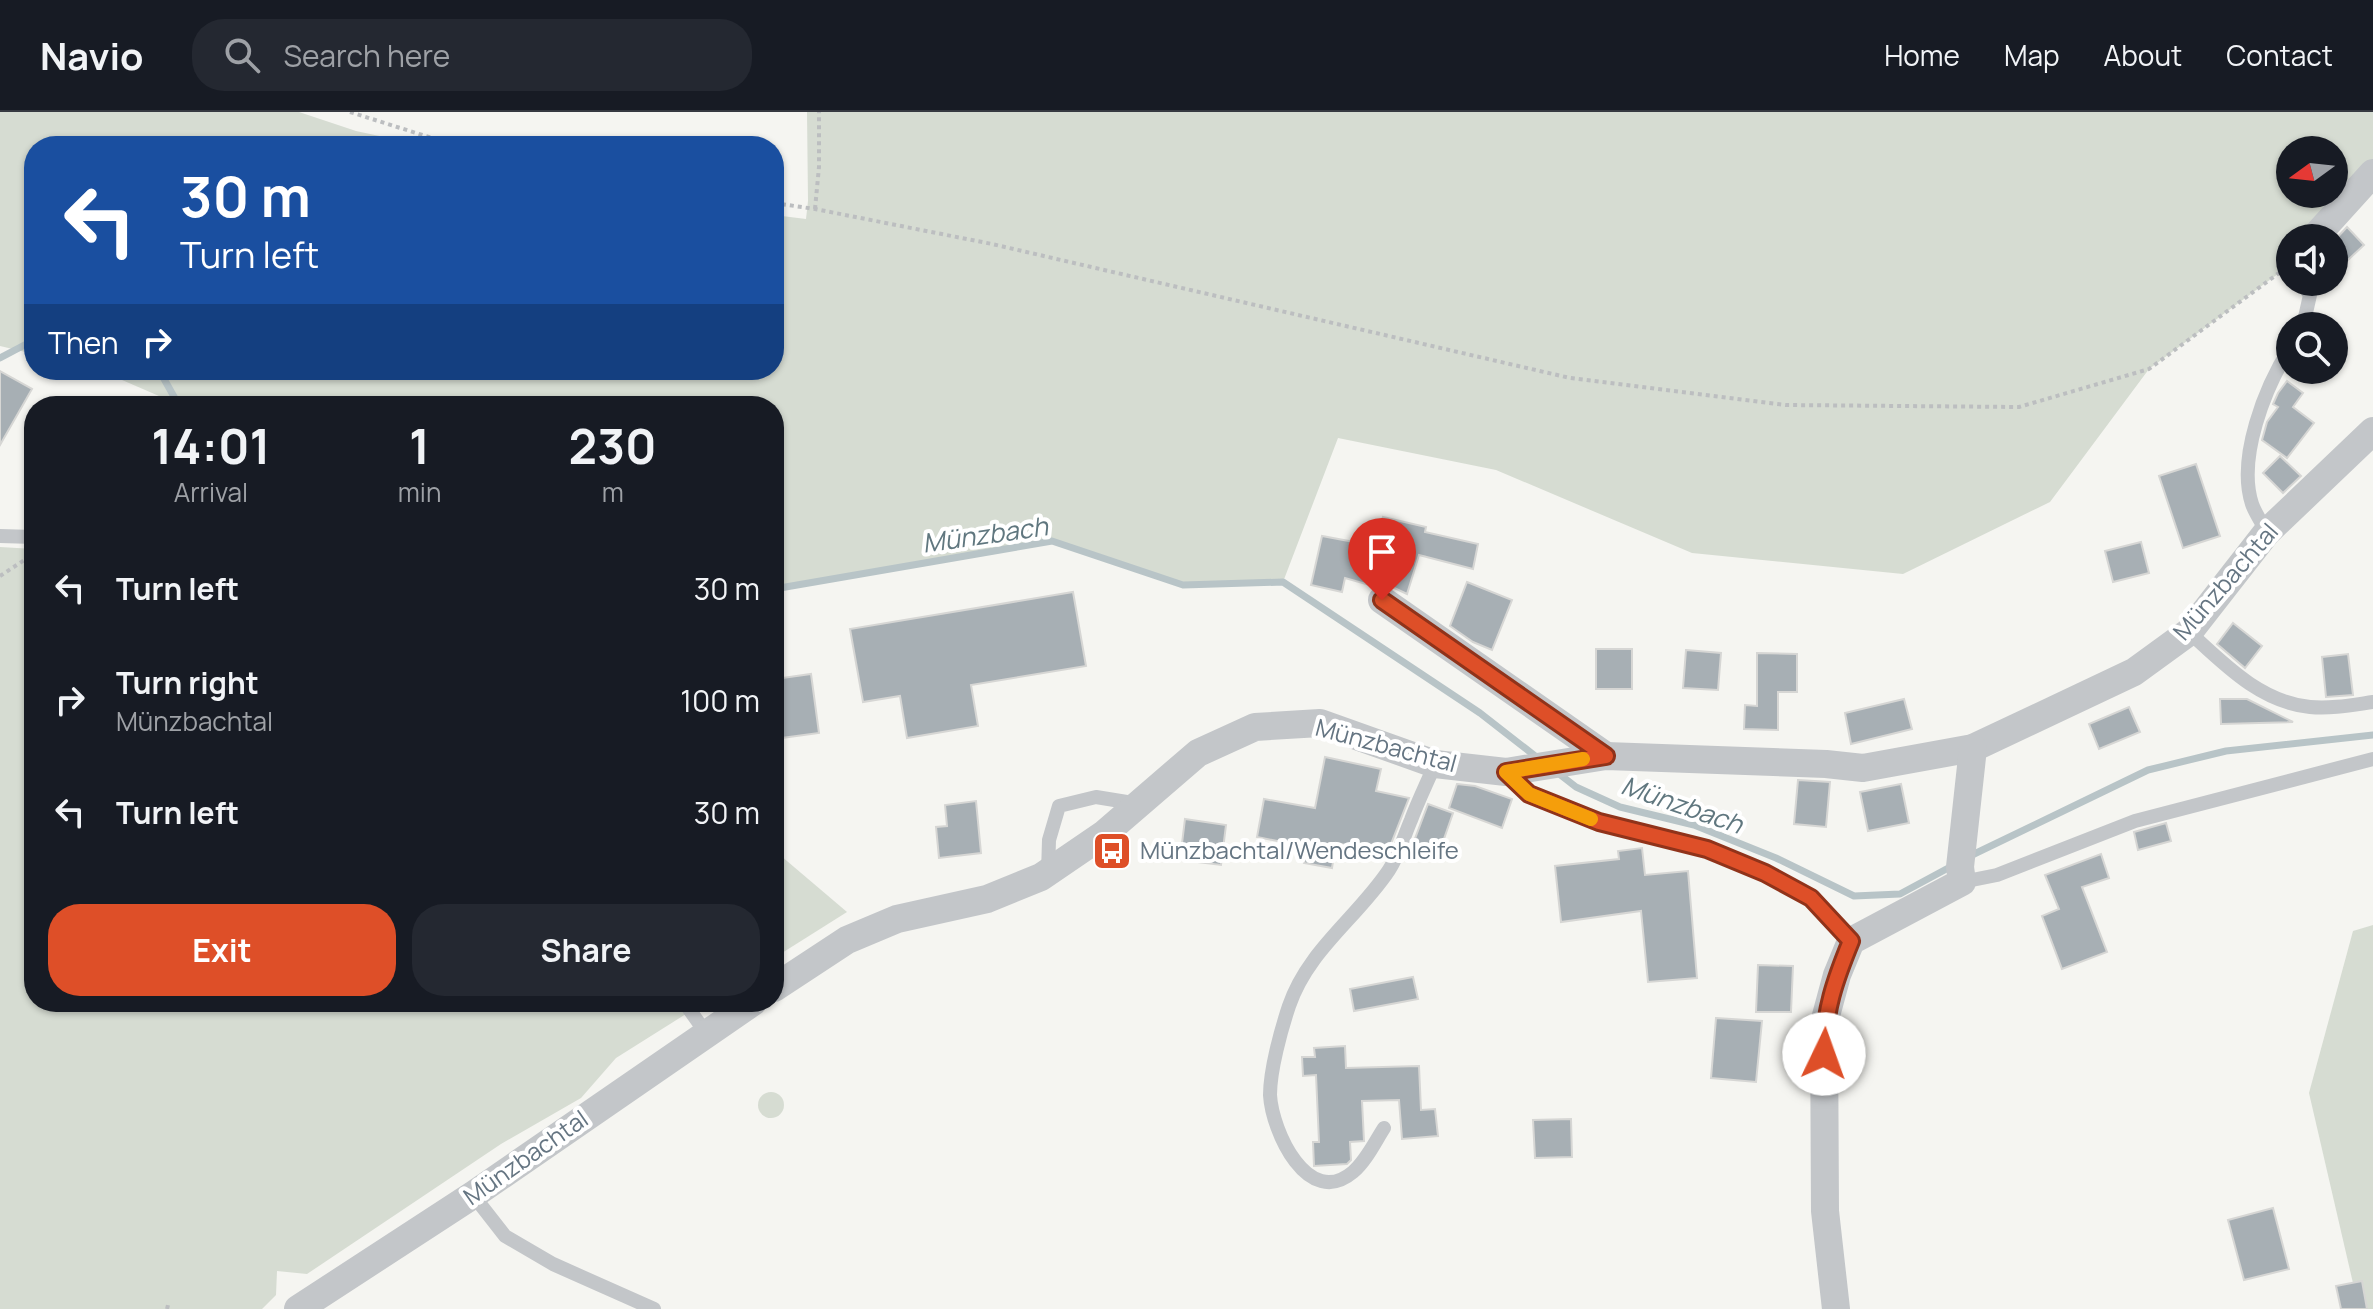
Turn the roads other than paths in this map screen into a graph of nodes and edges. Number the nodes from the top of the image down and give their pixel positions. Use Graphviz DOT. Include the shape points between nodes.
graph roads {
  1 [pos="2373,173"];
  2 [pos="2327,224"];
  3 [pos="2276,378"];
  4 [pos="2373,431"];
  5 [pos="2267,532"];
  6 [pos="0,536"];
  7 [pos="24,537"];
  8 [pos="1382,600"];
  9 [pos="2189,632"];
  10 [pos="2373,702"];
  11 [pos="1973,748"];
  12 [pos="1606,756"];
  13 [pos="2373,759"];
  14 [pos="1435,764"];
  15 [pos="1515,771"];
  16 [pos="1139,804"];
  17 [pos="1048,873"];
  18 [pos="1961,875"];
  19 [pos="1851,941"];
  20 [pos="784,981"];
  21 [pos="691,1012"];
  22 [pos="738,1012"];
  23 [pos="706,1033"];
  24 [pos="1384,1128"];
  25 [pos="473,1195"];
  26 [pos="298,1309"];
  27 [pos="654,1309"];
  28 [pos="1836,1309"];
  1 -- 2 [label="street"];
  3 -- 5 [label="lane" via="2257,419 2246,469 2252,504"];
  4 -- 5 [label="street, Münzbachtal"];
  5 -- 9 [label="street, Münzbachtal"];
  6 -- 7 [label="lane"];
  8 -- 12 [label="street"];
  9 -- 10 [label="lane" via="2244,680 2282,700 2319,707"];
  9 -- 11 [label="street, Münzbachtal" via="2134,672"];
  11 -- 12 [label="street, Münzbachtal" via="1863,768"];
  11 -- 18 [label="street"];
  12 -- 15 [label="street, Münzbachtal"];
  13 -- 18 [label="lane" via="2135,821 1997,875"];
  14 -- 15 [label="street, Münzbachtal"];
  14 -- 16 [label="street, Münzbachtal" via="1320,723 1255,727 1198,753"];
  14 -- 24 [label="lane" via="1391,867 1303,973 1289,1006 1270,1093 1280,1134 1303,1172 1314,1180 1327,1183 1352,1173"];
  15 -- 19 [label="lane" via="1529,794 1599,822 1707,849 1765,873 1811,898"];
  16 -- 17 [label="street, Münzbachtal" via="1085,850"];
  16 -- 17 [label="lane" via="1096,797 1059,806 1049,840"];
  17 -- 20 [label="street, Münzbachtal" via="987,899 897,919 847,940"];
  18 -- 19 [label="street"];
  19 -- 28 [label="street" via="1824,1023 1825,1211"];
  21 -- 23 [label="lane"];
  22 -- 23 [label="street, Münzbachtal"];
  23 -- 25 [label="street, Münzbachtal"];
  25 -- 26 [label="street, Münzbachtal"];
  25 -- 27 [label="lane" via="505,1236 553,1264"];
}
